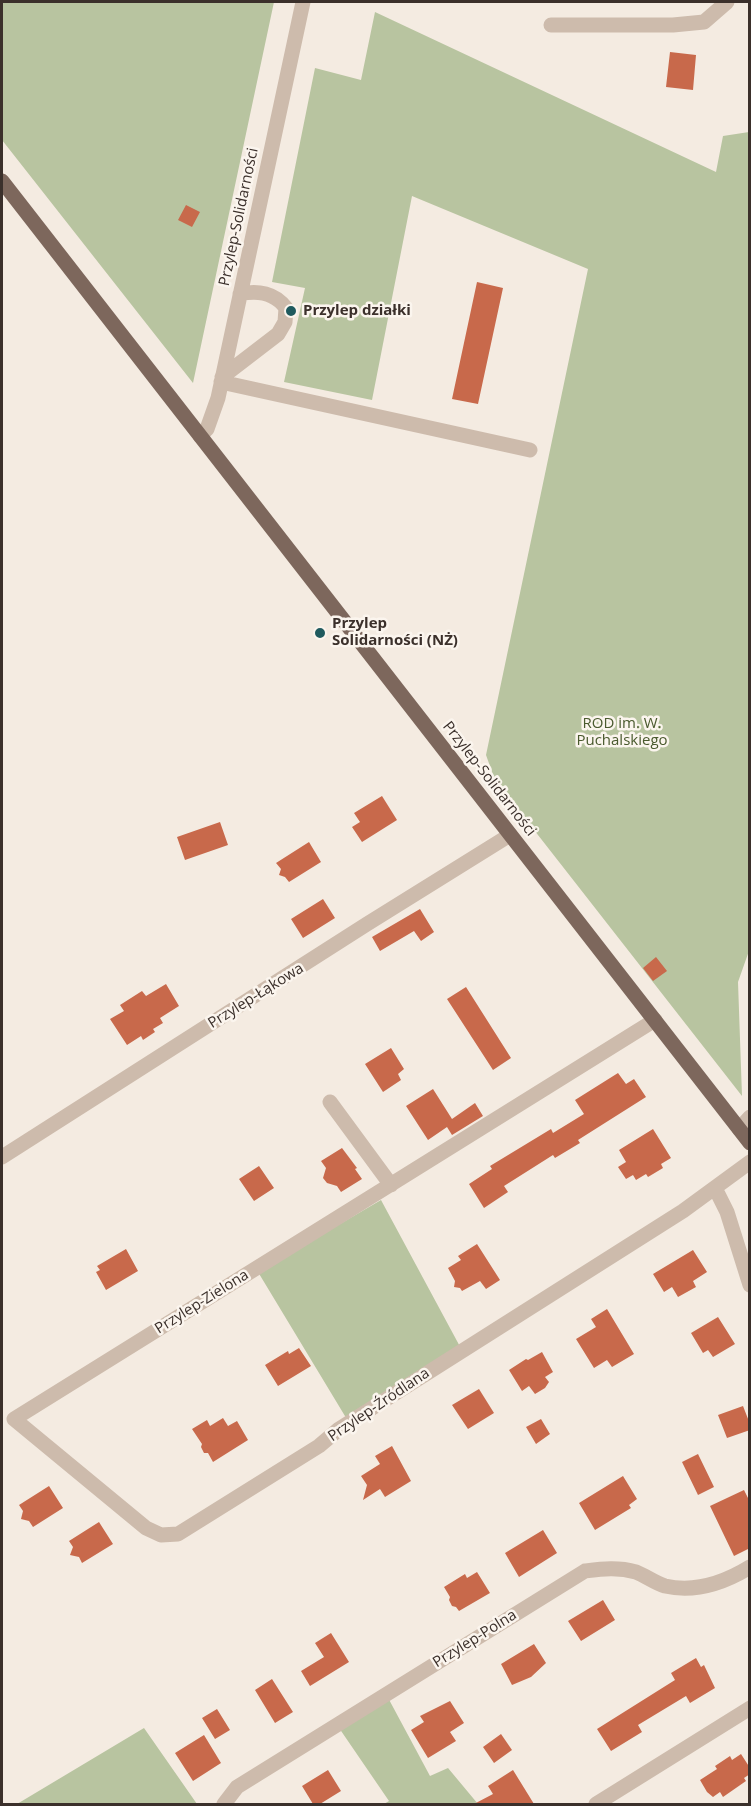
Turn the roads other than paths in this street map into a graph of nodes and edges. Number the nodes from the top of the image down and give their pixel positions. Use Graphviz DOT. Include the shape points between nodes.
graph roads {
  1 [pos="303,2"];
  2 [pos="727,2"];
  3 [pos="551,25"];
  4 [pos="2,181"];
  5 [pos="240,294"];
  6 [pos="222,380"];
  7 [pos="201,436"];
  8 [pos="530,450"];
  9 [pos="510,835"];
  10 [pos="655,1020"];
  11 [pos="330,1102"];
  12 [pos="750,1117"];
  13 [pos="739,1129"];
  14 [pos="750,1143"];
  15 [pos="2,1158"];
  16 [pos="750,1162"];
  17 [pos="391,1185"];
  18 [pos="714,1188"];
  19 [pos="750,1285"];
  20 [pos="14,1419"];
  21 [pos="750,1567"];
  22 [pos="750,1708"];
  23 [pos="224,1804"];
  24 [pos="596,1804"];
  1 -- 5 [label="street, Przylep-Solidarności"];
  2 -- 3 [label="street" via="704,22"];
  4 -- 7 [label="main road, Przylep-Solidarności"];
  5 -- 6 [label="street, Przylep-Solidarności"];
  5 -- 6 [label="street" via="260,292 274,296 286,308 285,322 278,334"];
  6 -- 7 [label="street, Przylep-Solidarności" via="214,414"];
  6 -- 8 [label="street"];
  7 -- 9 [label="main road, Przylep-Solidarności"];
  9 -- 10 [label="main road, Przylep-Solidarności"];
  9 -- 15 [label="street, Przylep-Łąkowa"];
  10 -- 13 [label="main road, Przylep-Solidarności"];
  10 -- 17 [label="street, Przylep-Zielona"];
  11 -- 17 [label="street"];
  12 -- 13 [label="street"];
  13 -- 14 [label="main road, Przylep-Solidarności"];
  16 -- 18 [label="street, Przylep-Źródlana"];
  17 -- 20 [label="street, Przylep-Zielona"];
  18 -- 19 [label="street" via="727,1212"];
  18 -- 20 [label="street, Przylep-Źródlana" via="178,1534 161,1535 146,1528"];
  21 -- 23 [label="street, Przylep-Polna" via="715,1585 691,1589 664,1586 636,1572 610,1567 585,1571 237,1787"];
  22 -- 24 [label="street"];
}
